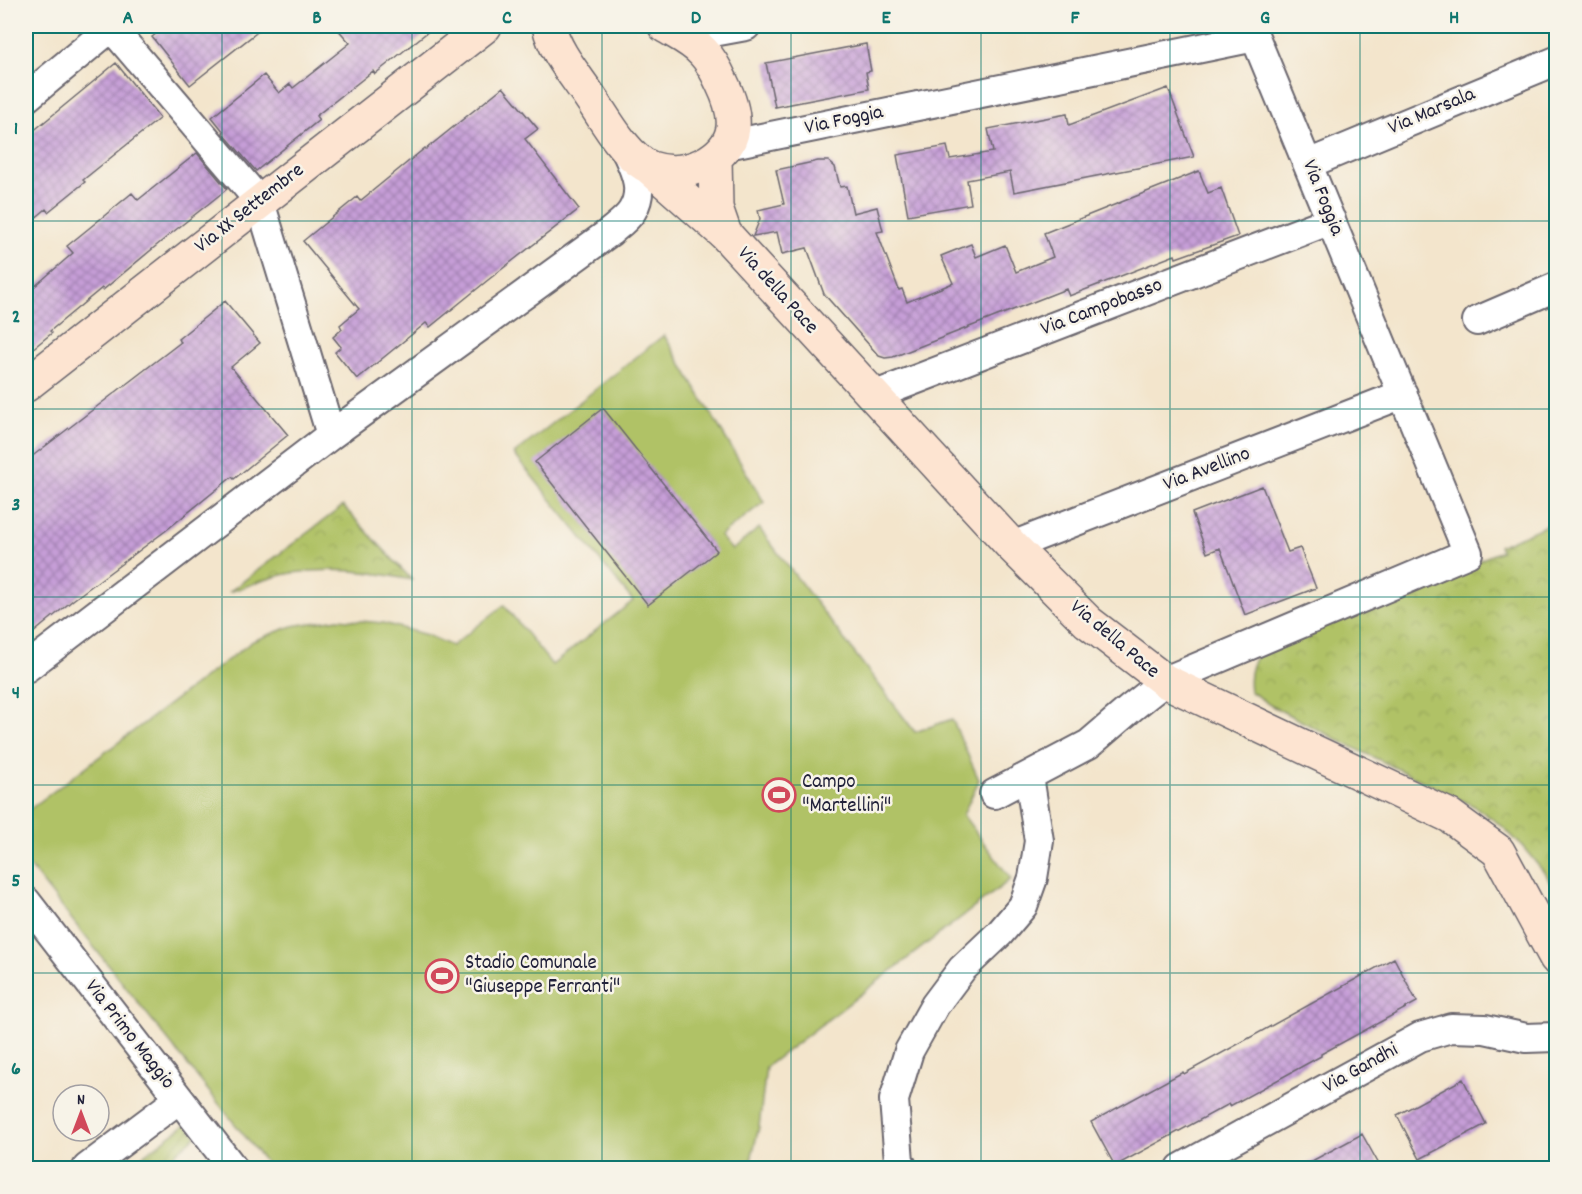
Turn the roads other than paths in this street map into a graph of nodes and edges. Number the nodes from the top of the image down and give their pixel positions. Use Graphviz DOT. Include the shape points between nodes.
graph roads {
  1 [pos="112,26"];
  2 [pos="510,26"];
  3 [pos="521,26"];
  4 [pos="549,26"];
  5 [pos="746,26"];
  6 [pos="479,29"];
  7 [pos="676,32"];
  8 [pos="562,56"];
  9 [pos="1557,61"];
  10 [pos="26,98"];
  11 [pos="721,152"];
  12 [pos="638,159"];
  13 [pos="1308,164"];
  14 [pos="260,202"];
  15 [pos="1331,220"];
  16 [pos="726,234"];
  17 [pos="1557,287"];
  18 [pos="1477,321"];
  19 [pos="26,385"];
  20 [pos="1402,394"];
  21 [pos="873,396"];
  22 [pos="331,435"];
  23 [pos="1012,546"];
  24 [pos="26,668"];
  25 [pos="1165,681"];
  26 [pos="1029,776"];
  27 [pos="994,794"];
  28 [pos="26,901"];
  29 [pos="1557,958"];
  30 [pos="1557,1037"];
  31 [pos="179,1099"];
  32 [pos="87,1168"];
  33 [pos="233,1168"];
  34 [pos="903,1168"];
  35 [pos="1181,1168"];
  1 -- 10 [label="street"];
  1 -- 14 [label="street"];
  2 -- 6 [label="street, Via XX Settembre"];
  3 -- 8 [label="street" via="537,32"];
  4 -- 8 [label="street"];
  5 -- 7 [label="street"];
  6 -- 14 [label="street, Via XX Settembre"];
  7 -- 11 [label="street, Via della Pace" via="705,54 730,100 733,133"];
  8 -- 12 [label="street, Via della Pace"];
  9 -- 13 [label="street, Via Marsala"];
  11 -- 12 [label="street" via="696,168 676,172"];
  11 -- 13 [label="street, Via Foggia" via="1255,37"];
  11 -- 16 [label="street, Via della Pace" via="716,208"];
  12 -- 16 [label="street, Via della Pace"];
  12 -- 22 [label="street" via="639,192 631,212 610,232"];
  13 -- 15 [label="street, Via Foggia"];
  14 -- 19 [label="street, Via XX Settembre"];
  14 -- 22 [label="street"];
  15 -- 20 [label="street, Via Foggia"];
  15 -- 21 [label="street, Via Campobasso"];
  16 -- 21 [label="street, Via della Pace"];
  17 -- 18 [label="street"];
  20 -- 23 [label="street, Via Avellino"];
  20 -- 25 [label="street, Via Foggia" via="1468,553"];
  21 -- 23 [label="street, Via della Pace"];
  22 -- 24 [label="street"];
  23 -- 25 [label="street, Via della Pace" via="1088,622"];
  25 -- 26 [label="street" via="1089,744"];
  25 -- 29 [label="street, Via della Pace" via="1450,816 1497,851"];
  26 -- 27 [label="street"];
  26 -- 34 [label="street" via="1039,841 1033,878 1023,906 962,969 935,1005 909,1051 894,1100 899,1161"];
  28 -- 31 [label="street, Via Primo Maggio"];
  30 -- 35 [label="street, Via Gandhi" via="1526,1038 1485,1029 1451,1028 1420,1037"];
  31 -- 32 [label="street"];
  31 -- 33 [label="street, Via Primo Maggio"];
}
